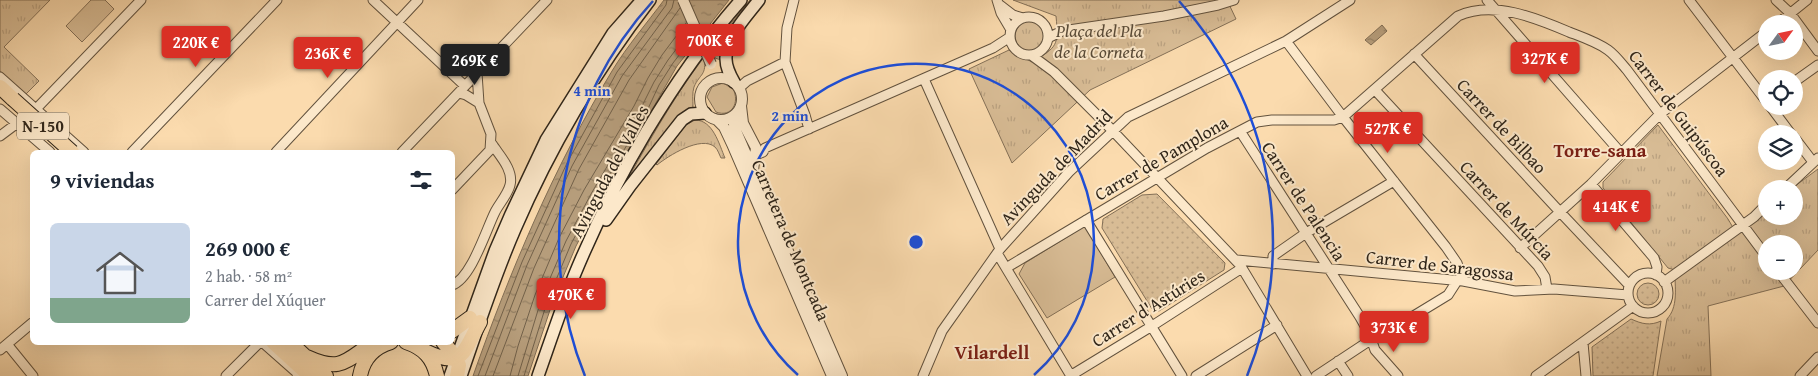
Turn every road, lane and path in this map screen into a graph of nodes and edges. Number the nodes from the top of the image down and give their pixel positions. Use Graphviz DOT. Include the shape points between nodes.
graph roads {
  1 [pos="141,0"];
  2 [pos="277,0"];
  3 [pos="373,0"];
  4 [pos="418,0"];
  5 [pos="546,0"];
  6 [pos="633,0"];
  7 [pos="642,0"];
  8 [pos="650,0"];
  9 [pos="683,0"];
  10 [pos="742,0"];
  11 [pos="758,0"];
  12 [pos="794,0"];
  13 [pos="1234,0"];
  14 [pos="1350,0"];
  15 [pos="1487,0"];
  16 [pos="1689,0"];
  17 [pos="1776,0"];
  18 [pos="1807,0"];
  19 [pos="1226,2"];
  20 [pos="998,3"];
  21 [pos="1495,9"];
  22 [pos="1790,14"];
  23 [pos="1024,18"];
  24 [pos="397,22"];
  25 [pos="1042,23"];
  26 [pos="1062,31"];
  27 [pos="613,33"];
  28 [pos="1011,34"];
  29 [pos="1758,38"];
  30 [pos="1047,40"];
  31 [pos="1286,41"];
  32 [pos="1014,47"];
  33 [pos="993,48"];
  34 [pos="1818,51"];
  35 [pos="1414,54"];
  36 [pos="1031,55"];
  37 [pos="1734,57"];
  38 [pos="785,62"];
  39 [pos="711,64"];
  40 [pos="1818,65"];
  41 [pos="1054,72"];
  42 [pos="477,73"];
  43 [pos="1803,76"];
  44 [pos="0,77"];
  45 [pos="924,79"];
  46 [pos="732,82"];
  47 [pos="706,83"];
  48 [pos="0,87"];
  49 [pos="462,90"];
  50 [pos="1375,90"];
  51 [pos="1758,90"];
  52 [pos="5,102"];
  53 [pos="479,103"];
  54 [pos="36,109"];
  55 [pos="738,110"];
  56 [pos="704,113"];
  57 [pos="1660,114"];
  58 [pos="1343,117"];
  59 [pos="717,120"];
  60 [pos="17,124"];
  61 [pos="809,129"];
  62 [pos="1112,130"];
  63 [pos="1240,131"];
  64 [pos="0,136"];
  65 [pos="739,137"];
  66 [pos="492,144"];
  67 [pos="1803,147"];
  68 [pos="48,150"];
  69 [pos="60,150"];
  70 [pos="69,150"];
  71 [pos="82,150"];
  72 [pos="134,150"];
  73 [pos="278,150"];
  74 [pos="404,150"];
  75 [pos="759,151"];
  76 [pos="1621,153"];
  77 [pos="1815,160"];
  78 [pos="753,171"];
  79 [pos="1158,178"];
  80 [pos="1794,180"];
  81 [pos="1394,181"];
  82 [pos="1591,184"];
  83 [pos="455,187"];
  84 [pos="1560,212"];
  85 [pos="1758,213"];
  86 [pos="1086,220"];
  87 [pos="1743,225"];
  88 [pos="1306,233"];
  89 [pos="1758,245"];
  90 [pos="1520,248"];
  91 [pos="999,251"];
  92 [pos="584,255"];
  93 [pos="1242,263"];
  94 [pos="1273,264"];
  95 [pos="1006,268"];
  96 [pos="1329,269"];
  97 [pos="1656,275"];
  98 [pos="1785,280"];
  99 [pos="1460,281"];
  100 [pos="1664,282"];
  101 [pos="455,283"];
  102 [pos="1630,285"];
  103 [pos="1547,289"];
  104 [pos="1628,295"];
  105 [pos="1633,306"];
  106 [pos="475,320"];
  107 [pos="1818,323"];
  108 [pos="30,325"];
  109 [pos="1276,325"];
  110 [pos="1152,326"];
  111 [pos="455,329"];
  112 [pos="1372,339"];
  113 [pos="1584,343"];
  114 [pos="258,345"];
  115 [pos="264,345"];
  116 [pos="276,345"];
  117 [pos="285,345"];
  118 [pos="293,345"];
  119 [pos="370,345"];
  120 [pos="384,345"];
  121 [pos="412,345"];
  122 [pos="445,345"];
  123 [pos="4,348"];
  124 [pos="425,351"];
  125 [pos="307,357"];
  126 [pos="1818,357"];
  127 [pos="456,358"];
  128 [pos="1338,361"];
  129 [pos="298,375"];
  130 [pos="33,376"];
  131 [pos="226,376"];
  132 [pos="310,376"];
  133 [pos="318,376"];
  134 [pos="326,376"];
  135 [pos="360,376"];
  136 [pos="437,376"];
  137 [pos="450,376"];
  138 [pos="457,376"];
  139 [pos="461,376"];
  140 [pos="538,376"];
  141 [pos="832,376"];
  142 [pos="842,376"];
  143 [pos="923,376"];
  144 [pos="1071,376"];
  145 [pos="1182,376"];
  146 [pos="1196,376"];
  147 [pos="1307,376"];
  148 [pos="1316,376"];
  149 [pos="1348,376"];
  150 [pos="1398,376"];
  151 [pos="1536,376"];
  152 [pos="1586,376"];
  153 [pos="1800,376"];
  1 -- 54 [label="street"];
  2 -- 72 [label="street"];
  3 -- 24 [label="street"];
  4 -- 24 [label="street"];
  5 -- 42 [label="street"];
  6 -- 27 [label="main road"];
  7 -- 27 [label="main road"];
  8 -- 106 [label="main road" via="601,69 555,145"];
  9 -- 39 [label="street, bridge"];
  10 -- 92 [label="main road, Avinguda del Vallès" via="691,64 636,150"];
  11 -- 46 [label="main road" via="727,50 726,63"];
  12 -- 38 [label="street" via="787,28"];
  13 -- 19 [label="street"];
  14 -- 31 [label="street, Avinguda de Madrid"];
  15 -- 21 [label="street"];
  16 -- 37 [label="street"];
  17 -- 22 [label="street"];
  18 -- 22 [label="street"];
  19 -- 26 [label="street" via="1164,16"];
  20 -- 23 [label="street" via="1013,15"];
  20 -- 28 [label="street"];
  21 -- 35 [label="street, Carrer de Guipúscoa" via="1468,10"];
  21 -- 57 [label="street, Carrer de Guipúscoa" via="1525,14 1608,50"];
  21 -- 76 [label="street"];
  22 -- 34 [label="street"];
  23 -- 25 [label="street" via="1036,18"];
  23 -- 28 [label="street" via="1014,25"];
  24 -- 49 [label="street"];
  24 -- 73 [label="street"];
  25 -- 26 [label="street"];
  25 -- 30 [label="street" via="1046,27"];
  26 -- 30 [label="street"];
  27 -- 106 [label="main road" via="546,140 511,214"];
  28 -- 32 [label="street"];
  28 -- 33 [label="street"];
  29 -- 37 [label="street"];
  30 -- 36 [label="street" via="1040,51"];
  30 -- 41 [label="street" via="1045,53"];
  31 -- 58 [label="street"];
  31 -- 62 [label="street, Avinguda de Madrid" via="1128,117"];
  32 -- 33 [label="street"];
  32 -- 36 [label="street"];
  33 -- 45 [label="street"];
  35 -- 50 [label="street, Carrer de Guipúscoa"];
  35 -- 84 [label="street, Carrer de Bilbao"];
  36 -- 41 [label="street"];
  37 -- 51 [label="street"];
  37 -- 57 [label="street"];
  38 -- 46 [label="street" via="747,81"];
  38 -- 61 [label="street"];
  39 -- 46 [label="street"];
  39 -- 47 [label="street"];
  40 -- 43 [label="street"];
  41 -- 62 [label="street"];
  42 -- 49 [label="street"];
  42 -- 53 [label="street"];
  44 -- 54 [label="street"];
  45 -- 61 [label="street"];
  45 -- 91 [label="street"];
  46 -- 47 [label="street" via="714,78"];
  46 -- 55 [label="street" via="742,97"];
  47 -- 56 [label="street" via="699,98"];
  48 -- 52 [label="main road, N-150"];
  49 -- 53 [label="street"];
  49 -- 74 [label="street"];
  50 -- 58 [label="street, Carrer de Guipúscoa"];
  50 -- 90 [label="street, Carrer de Múrcia"];
  52 -- 60 [label="street"];
  52 -- 69 [label="main road, N-150"];
  52 -- 70 [label="main road, N-150, bridge"];
  53 -- 66 [label="street" via="488,123"];
  54 -- 60 [label="street"];
  54 -- 71 [label="street"];
  55 -- 59 [label="street" via="727,119"];
  55 -- 65 [label="street, Carretera de Montcada" via="734,125"];
  55 -- 75 [label="street, Carretera de Montcada"];
  56 -- 59 [label="street"];
  56 -- 92 [label="main road" via="691,114 682,120 612,211"];
  57 -- 76 [label="street"];
  57 -- 87 [label="street, Carrer de Guipúscoa"];
  58 -- 63 [label="street, Carrer de Pamplona" via="1257,122"];
  58 -- 81 [label="street"];
  59 -- 141 [label="street, Carretera de Montcada" via="724,127"];
  60 -- 64 [label="street"];
  60 -- 68 [label="street"];
  61 -- 75 [label="street"];
  62 -- 79 [label="street"];
  62 -- 91 [label="street, Avinguda de Madrid" via="1069,172"];
  63 -- 79 [label="street, Carrer de Pamplona"];
  63 -- 88 [label="street, Carrer de Palencia"];
  65 -- 75 [label="street"];
  65 -- 78 [label="street, Carretera de Montcada"];
  66 -- 83 [label="street" via="487,154"];
  66 -- 101 [label="street" via="506,166 510,185 476,256"];
  67 -- 77 [label="street"];
  75 -- 78 [label="street, Carretera de Montcada"];
  76 -- 82 [label="street"];
  77 -- 80 [label="street"];
  78 -- 142 [label="street, Carretera de Montcada"];
  79 -- 86 [label="street, Carrer de Pamplona"];
  79 -- 93 [label="street"];
  81 -- 88 [label="street"];
  81 -- 99 [label="street" via="1453,258 1459,269"];
  82 -- 84 [label="street"];
  82 -- 97 [label="street" via="1654,258"];
  84 -- 90 [label="street"];
  84 -- 102 [label="street, Carrer de Bilbao"];
  85 -- 87 [label="street"];
  86 -- 95 [label="street, Carrer de Pamplona"];
  86 -- 110 [label="street"];
  87 -- 89 [label="street, Carrer de Guipúscoa"];
  87 -- 100 [label="street"];
  88 -- 94 [label="street" via="1273,256"];
  88 -- 96 [label="street, Carrer de Palencia"];
  90 -- 103 [label="street, Carrer de Múrcia" via="1543,273"];
  91 -- 95 [label="street"];
  91 -- 143 [label="street, Avinguda de Madrid" via="942,331"];
  92 -- 140 [label="main road, Avinguda del Vallès"];
  93 -- 94 [label="street, Carrer de Saragossa"];
  93 -- 109 [label="street"];
  93 -- 110 [label="street, Carrer d'Astúries"];
  94 -- 96 [label="street, Carrer de Saragossa"];
  95 -- 144 [label="street"];
  96 -- 99 [label="street, Carrer de Saragossa"];
  96 -- 112 [label="street, Carrer de Palencia"];
  97 -- 100 [label="street"];
  97 -- 102 [label="street" via="1641,274"];
  98 -- 107 [label="street"];
  99 -- 103 [label="street, Carrer de Saragossa" via="1514,291"];
  99 -- 112 [label="street" via="1448,295"];
  100 -- 105 [label="street" via="1667,293 1661,307 1647,313"];
  102 -- 104 [label="street"];
  103 -- 104 [label="street, Carrer de Saragossa"];
  104 -- 105 [label="street"];
  105 -- 113 [label="street"];
  106 -- 111 [label="main road"];
  106 -- 127 [label="main road" via="463,354"];
  106 -- 139 [label="main road"];
  108 -- 123 [label="street"];
  109 -- 146 [label="street"];
  109 -- 147 [label="street"];
  110 -- 144 [label="street, Carrer d'Astúries"];
  110 -- 145 [label="street"];
  112 -- 128 [label="street"];
  112 -- 150 [label="street, Carrer de Palencia" via="1375,350"];
  113 -- 151 [label="street"];
  113 -- 152 [label="street"];
  114 -- 131 [label="street"];
  115 -- 129 [label="street"];
  116 -- 132 [label="main road"];
  117 -- 133 [label="main road"];
  118 -- 125 [label="main road"];
  119 -- 125 [label="main road" via="338,365 319,363"];
  120 -- 135 [label="main road" via="368,356"];
  121 -- 124 [label="main road"];
  122 -- 127 [label="main road"];
  123 -- 130 [label="street"];
  124 -- 127 [label="main road" via="446,360"];
  124 -- 136 [label="main road"];
  125 -- 134 [label="main road"];
  126 -- 153 [label="street"];
  127 -- 137 [label="main road"];
  127 -- 138 [label="main road" via="459,365"];
  128 -- 148 [label="street"];
  128 -- 149 [label="street"];
}
